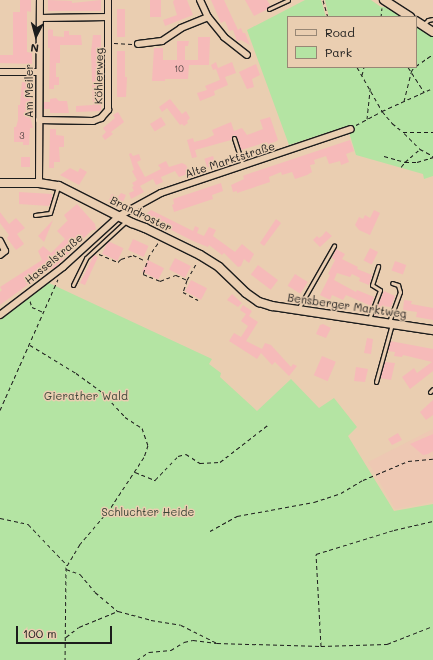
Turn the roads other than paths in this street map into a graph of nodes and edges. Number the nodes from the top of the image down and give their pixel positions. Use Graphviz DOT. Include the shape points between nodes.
graph roads {
  1 [pos="40,0"];
  2 [pos="108,0"];
  3 [pos="200,0"];
  4 [pos="288,0"];
  5 [pos="384,0"];
  6 [pos="269,9"];
  7 [pos="408,16"];
  8 [pos="208,17"];
  9 [pos="40,18"];
  10 [pos="108,18"];
  11 [pos="433,19"];
  12 [pos="419,23"];
  13 [pos="433,32"];
  14 [pos="138,44"];
  15 [pos="247,55"];
  16 [pos="0,72"];
  17 [pos="39,72"];
  18 [pos="39,120"];
  19 [pos="351,128"];
  20 [pos="234,138"];
  21 [pos="243,166"];
  22 [pos="0,183"];
  23 [pos="39,183"];
  24 [pos="59,186"];
  25 [pos="35,215"];
  26 [pos="119,216"];
  27 [pos="127,220"];
  28 [pos="0,241"];
  29 [pos="334,246"];
  30 [pos="0,256"];
  31 [pos="378,266"];
  32 [pos="392,283"];
  33 [pos="73,285"];
  34 [pos="259,302"];
  35 [pos="297,311"];
  36 [pos="0,315"];
  37 [pos="369,321"];
  38 [pos="390,324"];
  39 [pos="433,330"];
  40 [pos="376,382"];
  1 -- 9 [label="street, Am Meiler"];
  2 -- 10 [label="street, Köhlerweg"];
  3 -- 8 [label="street"];
  4 -- 6 [label="lane"];
  5 -- 7 [label="street"];
  8 -- 14 [label="street" via="181,28 162,41"];
  8 -- 15 [label="street" via="224,37"];
  9 -- 10 [label="street"];
  9 -- 17 [label="street, Am Meiler"];
  10 -- 18 [label="street, Köhlerweg" via="109,106 105,115 93,121"];
  11 -- 12 [label="lane"];
  12 -- 13 [label="street"];
  16 -- 17 [label="street"];
  17 -- 18 [label="street, Am Meiler"];
  18 -- 23 [label="street, Am Meiler"];
  19 -- 21 [label="street, Alte Marktstraße"];
  20 -- 21 [label="lane"];
  21 -- 26 [label="street, Alte Marktstraße" via="161,193"];
  22 -- 23 [label="street, Brandroster"];
  23 -- 24 [label="street, Brandroster"];
  24 -- 25 [label="lane" via="50,213"];
  24 -- 26 [label="street, Brandroster"];
  26 -- 27 [label="street, Brandroster"];
  26 -- 36 [label="street, Hasselstraße" via="63,267"];
  27 -- 33 [label="lane" via="86,258"];
  27 -- 34 [label="street, Brandroster" via="200,255 219,267"];
  28 -- 30 [label="street" via="5,250"];
  29 -- 35 [label="lane"];
  31 -- 37 [label="lane" via="372,285 380,290"];
  32 -- 38 [label="lane" via="398,285 400,292"];
  34 -- 35 [label="street, Bensberger Marktweg"];
  35 -- 37 [label="street, Bensberger Marktweg"];
  37 -- 38 [label="street, Bensberger Marktweg"];
  38 -- 39 [label="street, Bensberger Marktweg"];
  38 -- 40 [label="lane"];
}
